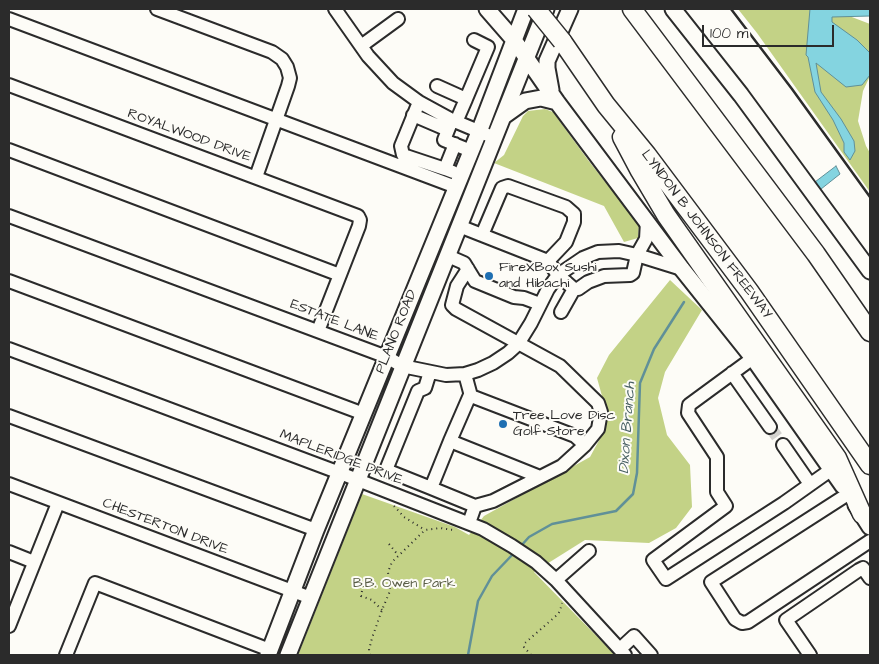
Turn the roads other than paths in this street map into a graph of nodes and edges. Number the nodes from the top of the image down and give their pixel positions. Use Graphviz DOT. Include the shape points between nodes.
graph roads {
  1 [pos="157,9"];
  2 [pos="335,9"];
  3 [pos="488,9"];
  4 [pos="526,9"];
  5 [pos="536,9"];
  6 [pos="546,9"];
  7 [pos="570,9"];
  8 [pos="632,9"];
  9 [pos="672,9"];
  10 [pos="9,19"];
  11 [pos="398,19"];
  12 [pos="474,40"];
  13 [pos="514,40"];
  14 [pos="361,46"];
  15 [pos="526,59"];
  16 [pos="9,85"];
  17 [pos="437,86"];
  18 [pos="466,99"];
  19 [pos="555,99"];
  20 [pos="419,102"];
  21 [pos="606,105"];
  22 [pos="414,115"];
  23 [pos="504,116"];
  24 [pos="276,119"];
  25 [pos="452,124"];
  26 [pos="479,132"];
  27 [pos="495,138"];
  28 [pos="455,144"];
  29 [pos="9,150"];
  30 [pos="471,151"];
  31 [pos="445,169"];
  32 [pos="256,177"];
  33 [pos="459,181"];
  34 [pos="9,216"];
  35 [pos="647,221"];
  36 [pos="460,226"];
  37 [pos="482,235"];
  38 [pos="436,237"];
  39 [pos="637,255"];
  40 [pos="448,256"];
  41 [pos="548,261"];
  42 [pos="468,269"];
  43 [pos="682,270"];
  44 [pos="870,271"];
  45 [pos="440,274"];
  46 [pos="340,275"];
  47 [pos="558,276"];
  48 [pos="9,281"];
  49 [pos="574,288"];
  50 [pos="540,304"];
  51 [pos="561,312"];
  52 [pos="318,331"];
  53 [pos="870,332"];
  54 [pos="518,344"];
  55 [pos="9,349"];
  56 [pos="387,358"];
  57 [pos="753,358"];
  58 [pos="402,366"];
  59 [pos="430,372"];
  60 [pos="732,373"];
  61 [pos="465,374"];
  62 [pos="470,395"];
  63 [pos="364,414"];
  64 [pos="9,416"];
  65 [pos="770,427"];
  66 [pos="450,441"];
  67 [pos="585,445"];
  68 [pos="783,445"];
  69 [pos="870,465"];
  70 [pos="832,469"];
  71 [pos="340,472"];
  72 [pos="540,477"];
  73 [pos="358,479"];
  74 [pos="9,484"];
  75 [pos="810,484"];
  76 [pos="431,488"];
  77 [pos="848,494"];
  78 [pos="58,503"];
  79 [pos="475,506"];
  80 [pos="866,520"];
  81 [pos="465,527"];
  82 [pos="316,530"];
  83 [pos="870,541"];
  84 [pos="590,551"];
  85 [pos="9,552"];
  86 [pos="34,562"];
  87 [pos="870,578"];
  88 [pos="556,580"];
  89 [pos="293,591"];
  90 [pos="311,598"];
  91 [pos="9,626"];
  92 [pos="622,652"];
  93 [pos="269,653"];
  94 [pos="66,655"];
  95 [pos="288,655"];
  96 [pos="651,655"];
  97 [pos="810,655"];
  1 -- 24 [label="street" via="272,52 282,59 290,78"];
  2 -- 14 [label="street"];
  3 -- 13 [label="main road"];
  4 -- 13 [label="main road, PLANO ROAD"];
  5 -- 21 [label="highway, LYNDON B JOHNSON FREEWAY, bridge"];
  6 -- 15 [label="main road, PLANO ROAD"];
  7 -- 19 [label="main road" via="547,61"];
  8 -- 53 [label="highway" via="811,246"];
  9 -- 44 [label="main road" via="765,126"];
  10 -- 24 [label="street"];
  11 -- 14 [label="street"];
  12 -- 18 [label="street" via="488,47"];
  13 -- 15 [label="main road"];
  13 -- 26 [label="main road, PLANO ROAD"];
  14 -- 20 [label="street" via="392,83"];
  15 -- 19 [label="main road"];
  15 -- 23 [label="main road, PLANO ROAD"];
  16 -- 32 [label="street, ROYALWOOD DRIVE"];
  17 -- 18 [label="street"];
  18 -- 25 [label="street"];
  19 -- 23 [label="main road" via="525,100"];
  19 -- 35 [label="main road"];
  20 -- 22 [label="street"];
  20 -- 25 [label="street"];
  21 -- 69 [label="highway, LYNDON B JOHNSON FREEWAY" via="749,291"];
  21 -- 80 [label="highway" via="666,215 837,458"];
  22 -- 25 [label="street"];
  22 -- 31 [label="street" via="401,146 403,155"];
  23 -- 27 [label="main road, PLANO ROAD"];
  24 -- 32 [label="street"];
  24 -- 33 [label="street"];
  25 -- 26 [label="street"];
  25 -- 28 [label="street" via="444,140"];
  26 -- 27 [label="street"];
  26 -- 30 [label="main road, PLANO ROAD"];
  27 -- 36 [label="main road, PLANO ROAD"];
  28 -- 30 [label="street"];
  28 -- 31 [label="street"];
  29 -- 46 [label="street"];
  30 -- 33 [label="main road, PLANO ROAD"];
  31 -- 33 [label="street"];
  32 -- 46 [label="street, ROYALWOOD DRIVE" via="358,216 359,226"];
  33 -- 38 [label="main road, PLANO ROAD"];
  34 -- 52 [label="street, ESTATE LANE"];
  35 -- 39 [label="street" via="646,239"];
  35 -- 43 [label="main road"];
  36 -- 37 [label="street"];
  36 -- 40 [label="main road, PLANO ROAD"];
  37 -- 41 [label="street"];
  37 -- 41 [label="street" via="502,188 508,186 566,207 574,214 574,222 566,242"];
  38 -- 45 [label="main road" via="440,245 434,262"];
  38 -- 56 [label="main road, PLANO ROAD"];
  39 -- 43 [label="street, ESTATE LANE"];
  39 -- 47 [label="street, ESTATE LANE" via="619,251 598,252 583,258"];
  39 -- 49 [label="street" via="630,275 604,276"];
  40 -- 42 [label="street" via="464,262"];
  40 -- 45 [label="main road, PLANO ROAD"];
  41 -- 47 [label="street"];
  42 -- 50 [label="street" via="475,280"];
  42 -- 54 [label="street" via="457,286 452,305"];
  43 -- 57 [label="main road"];
  45 -- 58 [label="main road, PLANO ROAD"];
  46 -- 52 [label="street"];
  47 -- 49 [label="street"];
  47 -- 50 [label="street, ESTATE LANE"];
  48 -- 63 [label="street"];
  49 -- 51 [label="street"];
  50 -- 54 [label="street, ESTATE LANE"];
  52 -- 56 [label="street, ESTATE LANE"];
  54 -- 61 [label="street, ESTATE LANE" via="493,363"];
  54 -- 67 [label="street" via="560,366 598,403 601,412 598,429"];
  55 -- 71 [label="street, MAPLERIDGE DRIVE"];
  56 -- 58 [label="street, ESTATE LANE"];
  56 -- 63 [label="main road, PLANO ROAD"];
  57 -- 60 [label="street"];
  57 -- 70 [label="main road"];
  58 -- 59 [label="street, ESTATE LANE"];
  58 -- 73 [label="main road, PLANO ROAD"];
  59 -- 61 [label="street, ESTATE LANE"];
  59 -- 76 [label="street" via="425,388 418,391 386,470"];
  60 -- 65 [label="street"];
  60 -- 75 [label="street" via="689,405 688,413 717,457 717,492 726,506 653,560 666,579"];
  61 -- 62 [label="street"];
  62 -- 66 [label="street"];
  62 -- 67 [label="street" via="576,436"];
  63 -- 71 [label="main road, PLANO ROAD"];
  64 -- 82 [label="street"];
  66 -- 72 [label="street"];
  66 -- 76 [label="street"];
  67 -- 72 [label="street" via="562,466"];
  68 -- 75 [label="street"];
  70 -- 75 [label="street"];
  70 -- 77 [label="main road"];
  71 -- 73 [label="street, MAPLERIDGE DRIVE"];
  71 -- 82 [label="main road, PLANO ROAD"];
  72 -- 79 [label="street" via="493,501"];
  73 -- 81 [label="street, MAPLERIDGE DRIVE"];
  73 -- 90 [label="main road, PLANO ROAD"];
  74 -- 78 [label="street, CHESTERTON DRIVE"];
  76 -- 79 [label="street"];
  77 -- 80 [label="main road"];
  77 -- 83 [label="street" via="711,582 735,619 748,622"];
  78 -- 86 [label="street"];
  78 -- 89 [label="street, CHESTERTON DRIVE"];
  79 -- 81 [label="street"];
  81 -- 88 [label="street, MAPLERIDGE DRIVE" via="496,536 536,562"];
  82 -- 89 [label="main road, PLANO ROAD"];
  84 -- 88 [label="street"];
  85 -- 86 [label="street"];
  86 -- 91 [label="street"];
  87 -- 97 [label="street" via="863,568 858,570 786,620"];
  88 -- 92 [label="street, MAPLERIDGE DRIVE"];
  89 -- 90 [label="street, CHESTERTON DRIVE"];
  89 -- 93 [label="main road, PLANO ROAD"];
  90 -- 95 [label="main road, PLANO ROAD"];
  92 -- 96 [label="street" via="634,636"];
  93 -- 94 [label="street" via="95,583"];
}
